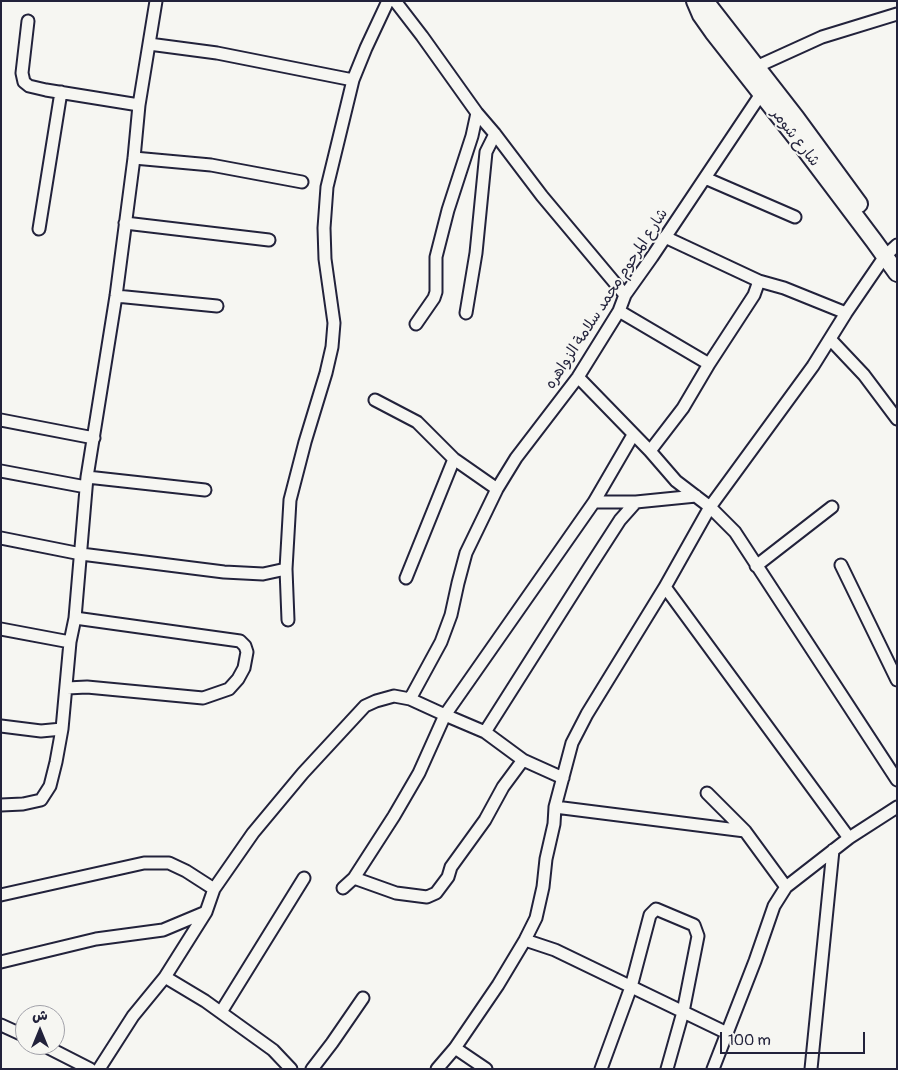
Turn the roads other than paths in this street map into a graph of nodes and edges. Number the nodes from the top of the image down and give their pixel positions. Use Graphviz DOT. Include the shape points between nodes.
graph roads {
  1 [pos="156,1"];
  2 [pos="388,1"];
  3 [pos="395,1"];
  4 [pos="695,1"];
  5 [pos="705,1"];
  6 [pos="897,14"];
  7 [pos="28,21"];
  8 [pos="149,44"];
  9 [pos="756,67"];
  10 [pos="354,80"];
  11 [pos="765,90"];
  12 [pos="61,92"];
  13 [pos="138,105"];
  14 [pos="477,113"];
  15 [pos="495,134"];
  16 [pos="134,158"];
  17 [pos="705,178"];
  18 [pos="302,182"];
  19 [pos="795,217"];
  20 [pos="125,223"];
  21 [pos="39,229"];
  22 [pos="665,237"];
  23 [pos="269,240"];
  24 [pos="892,252"];
  25 [pos="897,273"];
  26 [pos="759,281"];
  27 [pos="625,295"];
  28 [pos="116,296"];
  29 [pos="217,306"];
  30 [pos="619,311"];
  31 [pos="466,313"];
  32 [pos="846,313"];
  33 [pos="416,324"];
  34 [pos="830,340"];
  35 [pos="709,364"];
  36 [pos="578,377"];
  37 [pos="375,400"];
  38 [pos="897,419"];
  39 [pos="1,420"];
  40 [pos="633,435"];
  41 [pos="94,438"];
  42 [pos="650,451"];
  43 [pos="454,459"];
  44 [pos="1,471"];
  45 [pos="87,482"];
  46 [pos="496,489"];
  47 [pos="205,490"];
  48 [pos="696,496"];
  49 [pos="594,502"];
  50 [pos="636,502"];
  51 [pos="710,507"];
  52 [pos="832,507"];
  53 [pos="1,538"];
  54 [pos="81,554"];
  55 [pos="841,565"];
  56 [pos="756,566"];
  57 [pos="286,569"];
  58 [pos="406,578"];
  59 [pos="665,587"];
  60 [pos="75,618"];
  61 [pos="288,620"];
  62 [pos="1,629"];
  63 [pos="70,642"];
  64 [pos="897,680"];
  65 [pos="67,688"];
  66 [pos="410,699"];
  67 [pos="445,715"];
  68 [pos="1,726"];
  69 [pos="62,730"];
  70 [pos="485,732"];
  71 [pos="524,760"];
  72 [pos="563,778"];
  73 [pos="897,780"];
  74 [pos="707,794"];
  75 [pos="1,805"];
  76 [pos="555,807"];
  77 [pos="897,807"];
  78 [pos="745,831"];
  79 [pos="849,838"];
  80 [pos="833,850"];
  81 [pos="304,878"];
  82 [pos="354,878"];
  83 [pos="786,886"];
  84 [pos="342,888"];
  85 [pos="214,889"];
  86 [pos="1,895"];
  87 [pos="206,912"];
  88 [pos="525,940"];
  89 [pos="1,962"];
  90 [pos="165,977"];
  91 [pos="631,987"];
  92 [pos="363,998"];
  93 [pos="220,1012"];
  94 [pos="683,1012"];
  95 [pos="1,1025"];
  96 [pos="15,1031"];
  97 [pos="727,1033"];
  98 [pos="455,1048"];
  99 [pos="62,1055"];
  100 [pos="90,1069"];
  101 [pos="99,1069"];
  102 [pos="291,1069"];
  103 [pos="312,1069"];
  104 [pos="437,1069"];
  105 [pos="486,1069"];
  106 [pos="601,1069"];
  107 [pos="667,1069"];
  108 [pos="713,1069"];
  109 [pos="812,1069"];
  1 -- 8 [label="street"];
  2 -- 10 [label="street"];
  3 -- 14 [label="street"];
  4 -- 11 [label="main road, شارع شومر" via="713,32"];
  5 -- 9 [label="main road, شارع شومر"];
  6 -- 9 [label="street" via="822,37"];
  7 -- 12 [label="street" via="22,73 24,82"];
  8 -- 10 [label="street" via="217,53"];
  8 -- 13 [label="street"];
  9 -- 11 [label="main road, شارع شومر"];
  10 -- 57 [label="street" via="327,187 324,228 334,323 332,347 290,500"];
  11 -- 17 [label="street, شارع المرحوم محمد سلامة الزواهره"];
  11 -- 24 [label="main road, شارع شومر" via="801,144"];
  12 -- 13 [label="street"];
  12 -- 21 [label="street"];
  13 -- 16 [label="street"];
  14 -- 15 [label="street"];
  14 -- 33 [label="street" via="436,258 436,292"];
  15 -- 27 [label="street"];
  15 -- 31 [label="street" via="486,152 476,253"];
  16 -- 18 [label="street" via="211,165"];
  16 -- 20 [label="street"];
  17 -- 19 [label="street"];
  17 -- 22 [label="street, شارع المرحوم محمد سلامة الزواهره"];
  20 -- 23 [label="street"];
  20 -- 28 [label="street"];
  22 -- 26 [label="street"];
  22 -- 27 [label="street, شارع المرحوم محمد سلامة الزواهره"];
  24 -- 25 [label="main road, شارع شومر"];
  24 -- 32 [label="street"];
  26 -- 32 [label="street"];
  26 -- 35 [label="street" via="754,295"];
  27 -- 30 [label="street, شارع المرحوم محمد سلامة الزواهره"];
  28 -- 29 [label="street"];
  28 -- 41 [label="street"];
  30 -- 35 [label="street"];
  30 -- 36 [label="street, شارع المرحوم محمد سلامة الزواهره"];
  32 -- 34 [label="street"];
  34 -- 38 [label="street" via="864,376"];
  34 -- 51 [label="street"];
  35 -- 42 [label="street" via="683,408"];
  36 -- 40 [label="street"];
  36 -- 46 [label="street, شارع المرحوم محمد سلامة الزواهره"];
  37 -- 43 [label="street" via="417,422"];
  39 -- 41 [label="street"];
  40 -- 42 [label="street"];
  40 -- 49 [label="street"];
  41 -- 45 [label="street"];
  42 -- 48 [label="street" via="676,481"];
  43 -- 46 [label="street"];
  43 -- 58 [label="street"];
  44 -- 45 [label="street"];
  45 -- 47 [label="street"];
  45 -- 54 [label="street"];
  46 -- 66 [label="street, شارع المرحوم محمد سلامة الزواهره" via="466,553 451,615 440,642"];
  48 -- 50 [label="street"];
  48 -- 51 [label="street"];
  49 -- 50 [label="street"];
  49 -- 67 [label="street"];
  50 -- 70 [label="street" via="620,520"];
  51 -- 56 [label="street" via="734,532"];
  51 -- 59 [label="street"];
  52 -- 56 [label="street"];
  53 -- 54 [label="street"];
  54 -- 57 [label="street" via="224,572 263,574"];
  54 -- 60 [label="street"];
  55 -- 64 [label="street"];
  56 -- 73 [label="street"];
  57 -- 61 [label="street"];
  59 -- 72 [label="street" via="587,714 572,743"];
  59 -- 79 [label="street"];
  60 -- 63 [label="street"];
  60 -- 65 [label="street" via="240,641 247,652 244,668 230,689 203,698 97,687"];
  62 -- 63 [label="street"];
  63 -- 65 [label="street"];
  65 -- 69 [label="street"];
  66 -- 67 [label="street"];
  66 -- 85 [label="street" via="394,696 365,706 253,833"];
  67 -- 70 [label="street"];
  67 -- 82 [label="street" via="419,773"];
  68 -- 69 [label="street"];
  69 -- 75 [label="street" via="50,786 41,800"];
  70 -- 71 [label="street"];
  71 -- 72 [label="street"];
  71 -- 82 [label="street" via="436,893 427,897 396,893"];
  72 -- 76 [label="street"];
  74 -- 78 [label="street"];
  76 -- 78 [label="street"];
  76 -- 88 [label="street" via="543,887 536,918"];
  77 -- 79 [label="street"];
  78 -- 83 [label="street"];
  79 -- 80 [label="street"];
  80 -- 83 [label="street"];
  80 -- 109 [label="street"];
  81 -- 93 [label="street"];
  82 -- 84 [label="street"];
  83 -- 97 [label="street" via="774,906"];
  85 -- 86 [label="street" via="168,863 144,863"];
  85 -- 87 [label="street"];
  87 -- 89 [label="street" via="163,930 96,940"];
  87 -- 90 [label="street"];
  88 -- 91 [label="street" via="555,950"];
  88 -- 98 [label="street"];
  90 -- 93 [label="street"];
  90 -- 101 [label="street" via="133,1016"];
  91 -- 94 [label="street"];
  91 -- 94 [label="street" via="652,911 656,909 694,925 698,936"];
  91 -- 106 [label="street"];
  92 -- 103 [label="street"];
  93 -- 102 [label="street" via="273,1050"];
  94 -- 97 [label="street"];
  94 -- 107 [label="street"];
  95 -- 96 [label="street"];
  97 -- 108 [label="street"];
  98 -- 104 [label="street"];
  98 -- 105 [label="street"];
  99 -- 100 [label="street"];
}
